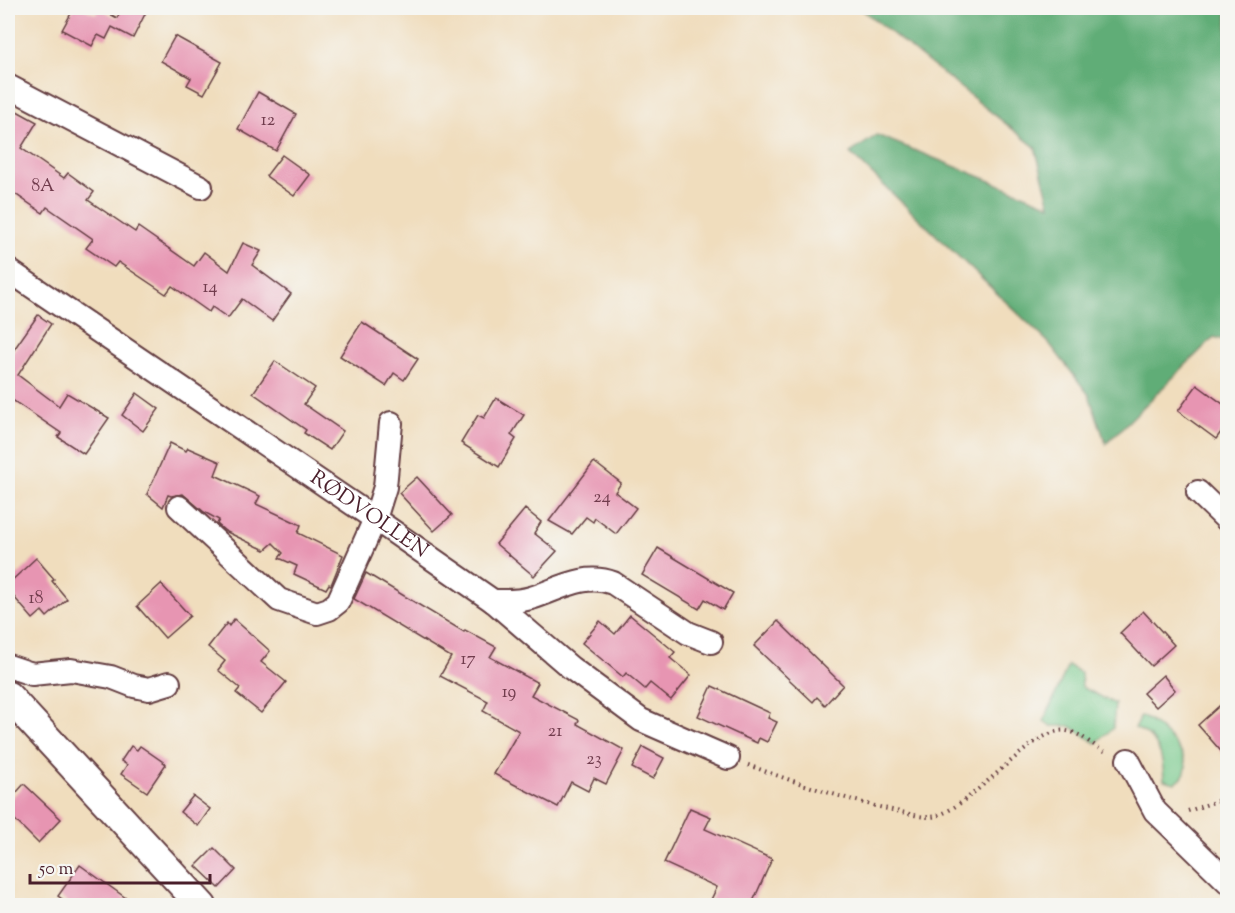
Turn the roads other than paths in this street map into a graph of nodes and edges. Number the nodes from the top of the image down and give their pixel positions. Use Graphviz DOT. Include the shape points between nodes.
graph roads {
  1 [pos="8,86"];
  2 [pos="201,186"];
  3 [pos="8,270"];
  4 [pos="391,423"];
  5 [pos="1198,492"];
  6 [pos="178,507"];
  7 [pos="375,519"];
  8 [pos="1227,520"];
  9 [pos="493,601"];
  10 [pos="711,642"];
  11 [pos="8,666"];
  12 [pos="169,682"];
  13 [pos="8,696"];
  14 [pos="728,758"];
  15 [pos="1128,760"];
  16 [pos="1227,882"];
  17 [pos="202,906"];
  1 -- 2 [label="street"];
  3 -- 7 [label="street, RØDVOLLEN"];
  4 -- 7 [label="street" via="385,487"];
  5 -- 8 [label="street"];
  6 -- 7 [label="street" via="279,600 317,614 338,602"];
  7 -- 9 [label="street, RØDVOLLEN"];
  9 -- 10 [label="street" via="515,601 577,581 603,579 688,633"];
  9 -- 14 [label="street, RØDVOLLEN" via="571,668 641,720"];
  11 -- 12 [label="street" via="32,674 71,670 149,689"];
  13 -- 17 [label="street"];
  15 -- 16 [label="street" via="1151,804"];
}
